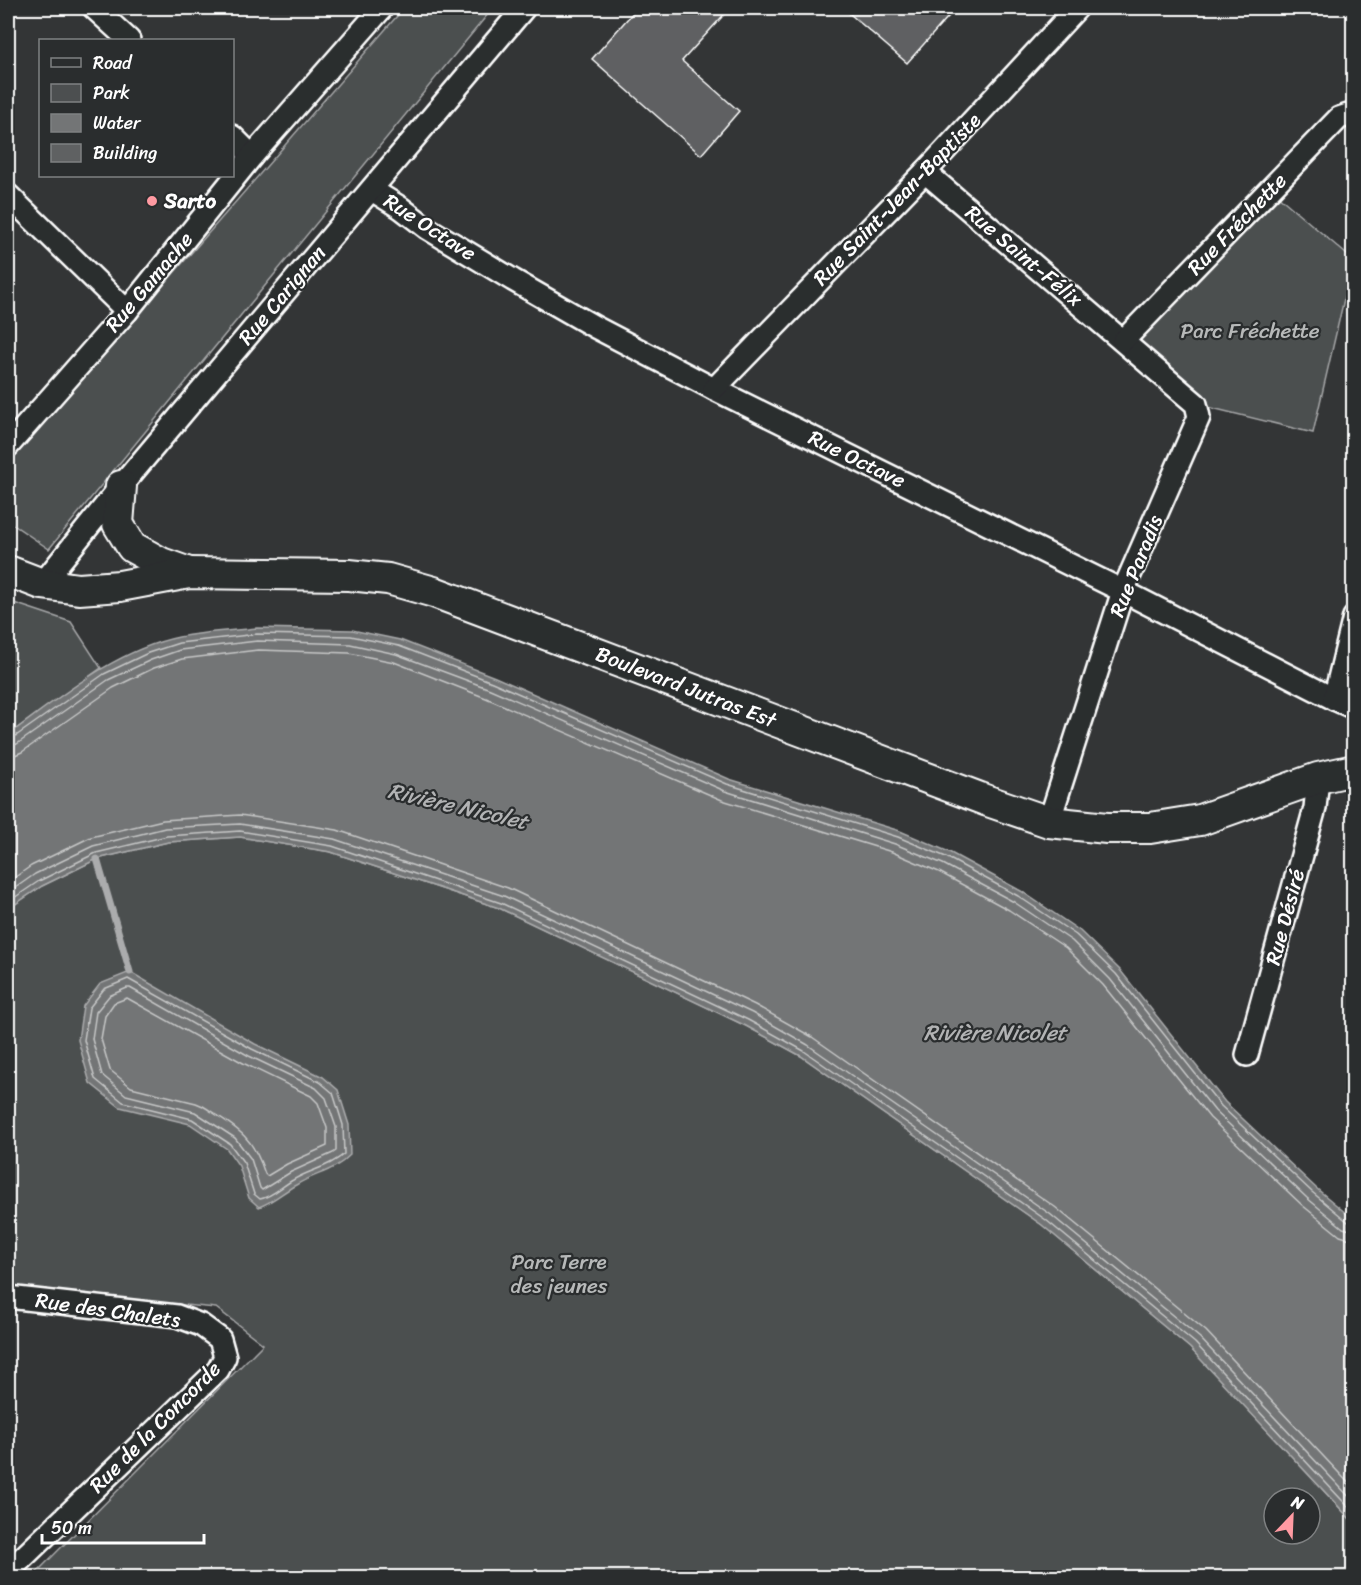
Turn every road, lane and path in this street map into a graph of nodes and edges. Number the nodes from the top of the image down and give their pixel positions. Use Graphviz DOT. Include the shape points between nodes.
graph roads {
  1 [pos="94,8"];
  2 [pos="382,8"];
  3 [pos="524,8"];
  4 [pos="1077,8"];
  5 [pos="128,39"];
  6 [pos="1353,117"];
  7 [pos="234,138"];
  8 [pos="252,156"];
  9 [pos="925,172"];
  10 [pos="372,190"];
  11 [pos="8,195"];
  12 [pos="127,311"];
  13 [pos="1123,341"];
  14 [pos="714,389"];
  15 [pos="8,446"];
  16 [pos="121,486"];
  17 [pos="8,571"];
  18 [pos="189,573"];
  19 [pos="42,584"];
  20 [pos="1123,591"];
  21 [pos="1353,617"];
  22 [pos="1334,699"];
  23 [pos="1353,708"];
  24 [pos="1353,770"];
  25 [pos="1318,778"];
  26 [pos="1049,822"];
  27 [pos="1247,1055"];
  28 [pos="8,1297"];
  29 [pos="225,1357"];
  30 [pos="8,1572"];
  1 -- 5 [label="street"];
  2 -- 8 [label="street, Rue Gamache"];
  3 -- 10 [label="street, Rue Carignan"];
  4 -- 9 [label="street, Rue Saint-Jean-Baptiste"];
  6 -- 13 [label="street, Rue Fréchette" via="1339,118"];
  7 -- 8 [label="street"];
  8 -- 12 [label="street, Rue Gamache"];
  9 -- 13 [label="street, Rue Saint-Félix"];
  9 -- 14 [label="street, Rue Saint-Jean-Baptiste"];
  10 -- 14 [label="street, Rue Octave" via="426,228 523,286"];
  10 -- 16 [label="street, Rue Carignan"];
  11 -- 12 [label="street"];
  12 -- 15 [label="street, Rue Gamache"];
  13 -- 20 [label="street, Rue Paradis" via="1196,404 1199,417"];
  14 -- 20 [label="street, Rue Octave"];
  16 -- 18 [label="main road" via="118,524 132,547"];
  16 -- 19 [label="street, Rue Carignan"];
  17 -- 19 [label="main road, Boulevard Jutras Est"];
  18 -- 19 [label="main road, Boulevard Jutras Est" via="120,586 79,589"];
  18 -- 26 [label="main road, Boulevard Jutras Est" via="348,575 388,579 434,592"];
  20 -- 22 [label="street, Rue Octave"];
  20 -- 26 [label="street, Rue Paradis"];
  21 -- 22 [label="street"];
  22 -- 23 [label="street, Rue Octave"];
  24 -- 25 [label="main road, Boulevard Jutras Est"];
  25 -- 26 [label="main road, Boulevard Jutras Est" via="1200,820 1160,827 1107,828"];
  25 -- 27 [label="street, Rue Désiré" via="1315,808"];
  28 -- 29 [label="street, Rue des Chalets" via="177,1316 201,1325 220,1339"];
  29 -- 30 [label="street, Rue de la Concorde" via="218,1370"];
}
